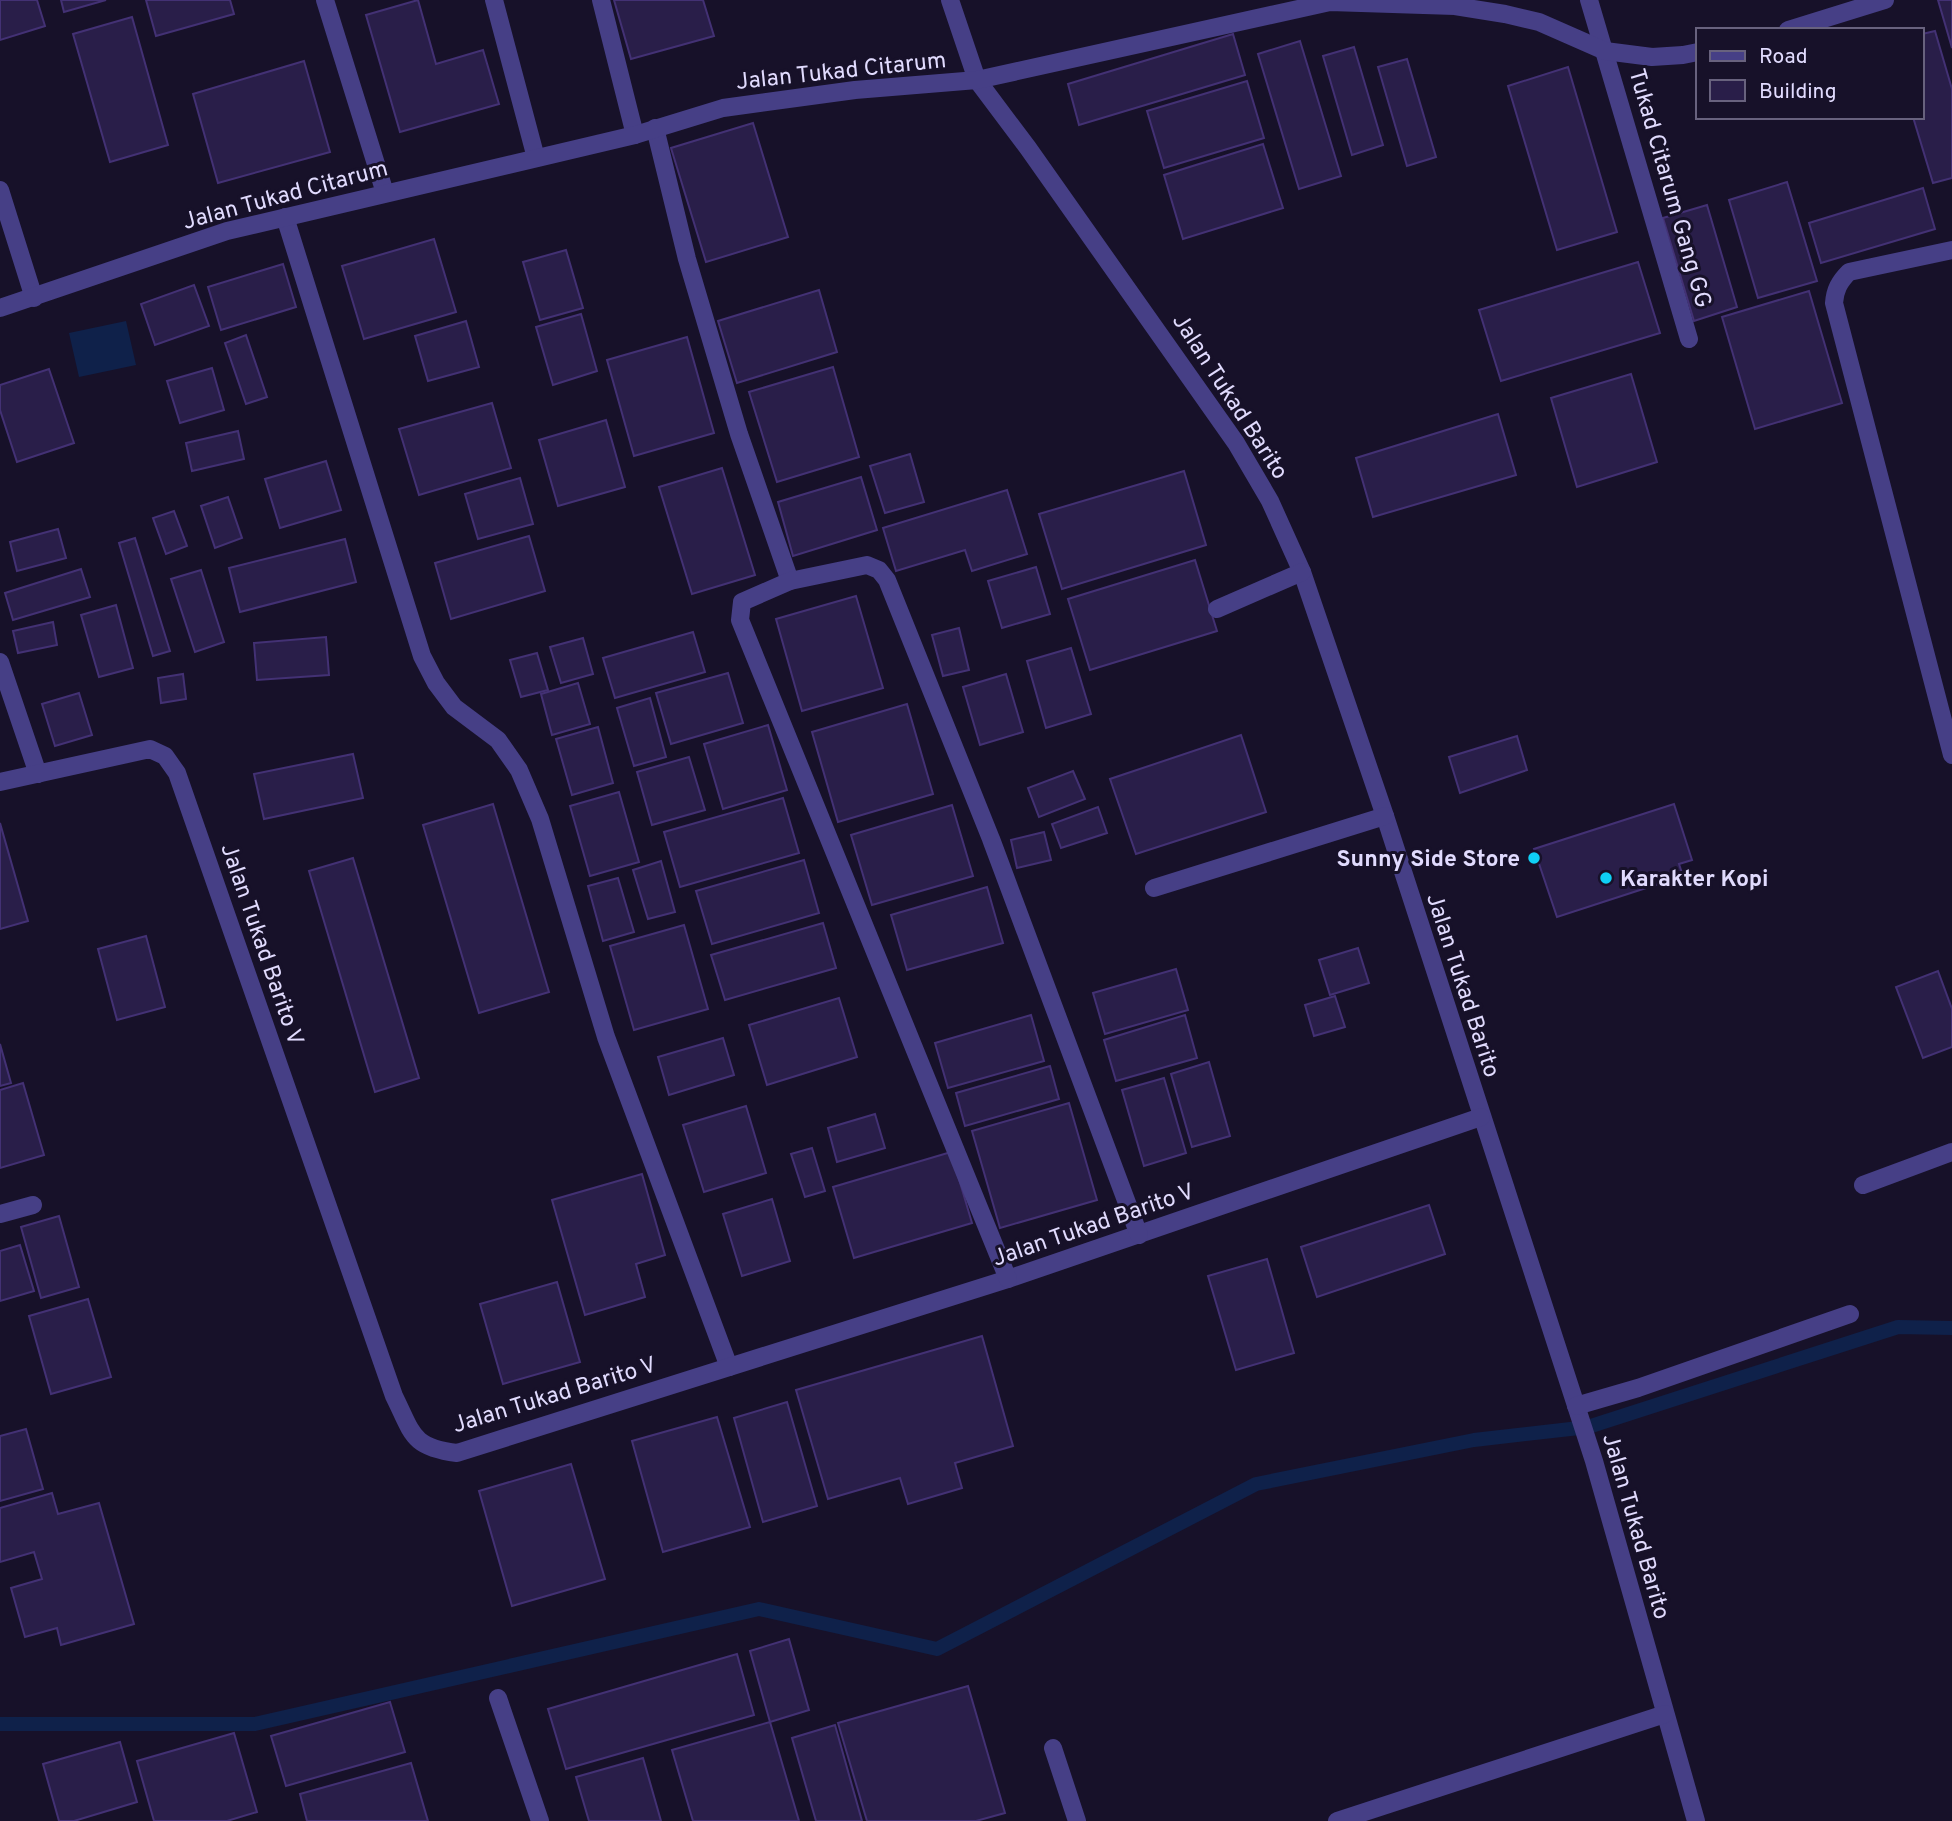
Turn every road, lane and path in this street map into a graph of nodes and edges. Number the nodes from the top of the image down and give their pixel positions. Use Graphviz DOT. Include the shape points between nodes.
graph roads {
  1 [pos="325,0"];
  2 [pos="494,0"];
  3 [pos="601,0"];
  4 [pos="950,0"];
  5 [pos="1589,0"];
  6 [pos="1885,0"];
  7 [pos="1330,1"];
  8 [pos="1794,28"];
  9 [pos="1605,51"];
  10 [pos="1696,52"];
  11 [pos="977,80"];
  12 [pos="654,128"];
  13 [pos="635,135"];
  14 [pos="536,158"];
  15 [pos="0,190"];
  16 [pos="385,192"];
  17 [pos="285,217"];
  18 [pos="1952,250"];
  19 [pos="34,298"];
  20 [pos="0,308"];
  21 [pos="1689,339"];
  22 [pos="1302,572"];
  23 [pos="790,581"];
  24 [pos="1217,609"];
  25 [pos="0,662"];
  26 [pos="1952,755"];
  27 [pos="38,774"];
  28 [pos="0,782"];
  29 [pos="1385,816"];
  30 [pos="1154,888"];
  31 [pos="1481,1117"];
  32 [pos="1952,1152"];
  33 [pos="1863,1185"];
  34 [pos="33,1205"];
  35 [pos="0,1214"];
  36 [pos="1139,1235"];
  37 [pos="1008,1279"];
  38 [pos="1850,1314"];
  39 [pos="729,1367"];
  40 [pos="1578,1410"];
  41 [pos="498,1698"];
  42 [pos="1665,1714"];
  43 [pos="1053,1748"];
  44 [pos="540,1821"];
  45 [pos="1077,1821"];
  46 [pos="1337,1821"];
  47 [pos="1696,1821"];
  1 -- 16 [label="street"];
  2 -- 14 [label="street"];
  3 -- 13 [label="street"];
  4 -- 11 [label="street, Jalan Tukad Barito"];
  5 -- 9 [label="street, Tukad Citarum Gang GG"];
  6 -- 8 [label="street"];
  7 -- 9 [label="street, Jalan Tukad Citarum" via="1455,6 1505,14 1539,22"];
  7 -- 11 [label="street, Jalan Tukad Citarum"];
  9 -- 10 [label="street, Jalan Tukad Citarum" via="1652,57"];
  9 -- 21 [label="street, Tukad Citarum Gang GG"];
  11 -- 12 [label="street, Jalan Tukad Citarum" via="723,108"];
  11 -- 22 [label="street, Jalan Tukad Barito" via="1236,443 1270,501"];
  12 -- 13 [label="street, Jalan Tukad Citarum"];
  12 -- 23 [label="street" via="738,434"];
  13 -- 14 [label="street, Jalan Tukad Citarum"];
  14 -- 16 [label="street, Jalan Tukad Citarum"];
  15 -- 19 [label="street"];
  16 -- 17 [label="street, Jalan Tukad Citarum"];
  17 -- 19 [label="street, Jalan Tukad Citarum" via="227,231"];
  17 -- 39 [label="street" via="422,656 454,707 498,740 519,770 540,819 606,1037"];
  18 -- 26 [label="street" via="1849,272 1835,293"];
  19 -- 20 [label="street, Jalan Tukad Citarum"];
  22 -- 24 [label="street"];
  22 -- 29 [label="street, Jalan Tukad Barito"];
  23 -- 36 [label="street" via="867,565 887,580 999,859"];
  23 -- 37 [label="street" via="742,602 740,620"];
  25 -- 27 [label="street"];
  27 -- 28 [label="street, Jalan Tukad Barito V"];
  27 -- 39 [label="street, Jalan Tukad Barito V" via="150,749 166,756 177,773 394,1396 416,1439 434,1450 457,1453"];
  29 -- 30 [label="street"];
  29 -- 31 [label="street, Jalan Tukad Barito"];
  31 -- 36 [label="street, Jalan Tukad Barito V"];
  31 -- 40 [label="street, Jalan Tukad Barito"];
  32 -- 33 [label="street"];
  34 -- 35 [label="street"];
  36 -- 37 [label="street, Jalan Tukad Barito V"];
  37 -- 39 [label="street, Jalan Tukad Barito V"];
  38 -- 40 [label="street"];
  40 -- 42 [label="street, Jalan Tukad Barito"];
  41 -- 44 [label="street"];
  42 -- 46 [label="street"];
  42 -- 47 [label="street, Jalan Tukad Barito"];
  43 -- 45 [label="street"];
}
